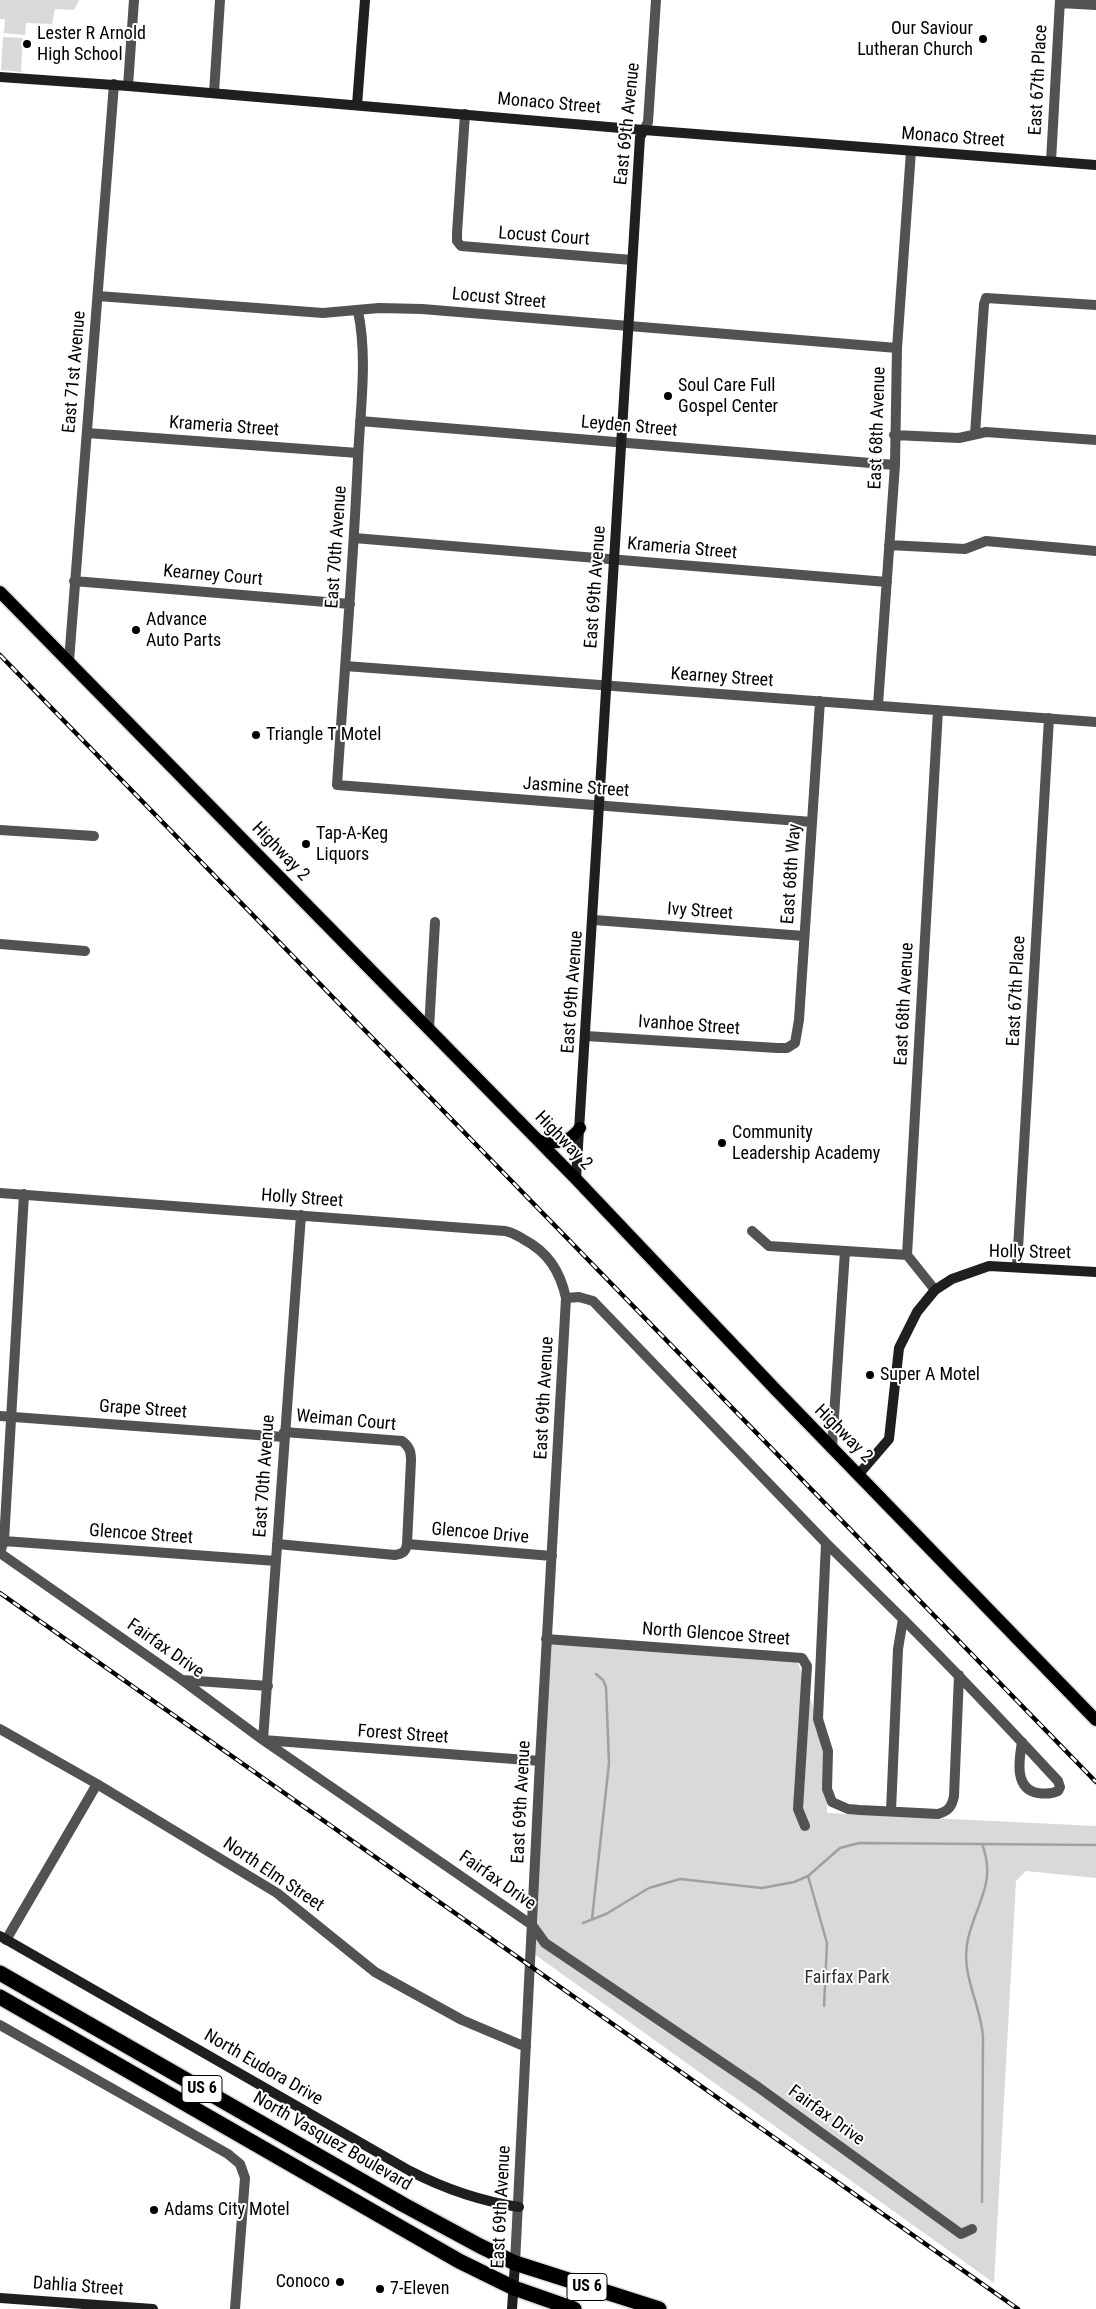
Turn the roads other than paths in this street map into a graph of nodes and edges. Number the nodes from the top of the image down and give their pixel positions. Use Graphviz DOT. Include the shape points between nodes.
graph roads {
  1 [pos="134,0"];
  2 [pos="220,0"];
  3 [pos="364,0"];
  4 [pos="656,0"];
  5 [pos="1060,1"];
  6 [pos="1096,5"];
  7 [pos="0,77"];
  8 [pos="114,84"];
  9 [pos="128,86"];
  10 [pos="214,93"];
  11 [pos="358,105"];
  12 [pos="465,114"];
  13 [pos="644,130"];
  14 [pos="911,151"];
  15 [pos="1051,161"];
  16 [pos="1096,165"];
  17 [pos="632,260"];
  18 [pos="98,296"];
  19 [pos="1096,305"];
  20 [pos="358,311"];
  21 [pos="628,327"];
  22 [pos="896,348"];
  23 [pos="360,421"];
  24 [pos="87,433"];
  25 [pos="894,434"];
  26 [pos="975,434"];
  27 [pos="1096,440"];
  28 [pos="622,442"];
  29 [pos="358,453"];
  30 [pos="894,465"];
  31 [pos="354,538"];
  32 [pos="889,544"];
  33 [pos="1096,551"];
  34 [pos="614,560"];
  35 [pos="74,581"];
  36 [pos="887,582"];
  37 [pos="0,592"];
  38 [pos="350,604"];
  39 [pos="68,662"];
  40 [pos="345,666"];
  41 [pos="607,686"];
  42 [pos="820,701"];
  43 [pos="878,706"];
  44 [pos="938,710"];
  45 [pos="1049,718"];
  46 [pos="1096,722"];
  47 [pos="337,785"];
  48 [pos="600,807"];
  49 [pos="812,822"];
  50 [pos="0,830"];
  51 [pos="94,836"];
  52 [pos="594,920"];
  53 [pos="435,922"];
  54 [pos="804,936"];
  55 [pos="0,944"];
  56 [pos="85,951"];
  57 [pos="429,1029"];
  58 [pos="586,1036"];
  59 [pos="790,1047"];
  60 [pos="580,1128"];
  61 [pos="539,1141"];
  62 [pos="576,1179"];
  63 [pos="0,1193"];
  64 [pos="24,1194"];
  65 [pos="300,1215"];
  66 [pos="752,1231"];
  67 [pos="845,1251"];
  68 [pos="907,1255"];
  69 [pos="1017,1266"];
  70 [pos="1096,1272"];
  71 [pos="935,1290"];
  72 [pos="566,1298"];
  73 [pos="0,1416"];
  74 [pos="12,1416"];
  75 [pos="284,1434"];
  76 [pos="832,1447"];
  77 [pos="858,1474"];
  78 [pos="4,1541"];
  79 [pos="826,1543"];
  80 [pos="277,1544"];
  81 [pos="407,1544"];
  82 [pos="0,1553"];
  83 [pos="552,1556"];
  84 [pos="276,1562"];
  85 [pos="903,1619"];
  86 [pos="546,1639"];
  87 [pos="959,1675"];
  88 [pos="182,1680"];
  89 [pos="268,1686"];
  90 [pos="1096,1720"];
  91 [pos="0,1729"];
  92 [pos="263,1740"];
  93 [pos="1022,1742"];
  94 [pos="540,1761"];
  95 [pos="97,1784"];
  96 [pos="891,1811"];
  97 [pos="805,1826"];
  98 [pos="532,1924"];
  99 [pos="3,1938"];
  100 [pos="0,1973"];
  101 [pos="0,1997"];
  102 [pos="0,2025"];
  103 [pos="526,2047"];
  104 [pos="519,2207"];
  105 [pos="972,2229"];
  106 [pos="515,2263"];
  107 [pos="514,2288"];
  108 [pos="0,2298"];
  109 [pos="153,2309"];
  110 [pos="235,2309"];
  111 [pos="512,2309"];
  112 [pos="574,2309"];
  113 [pos="659,2309"];
  1 -- 9 [label="street"];
  2 -- 10 [label="street"];
  3 -- 11 [label="street"];
  4 -- 13 [label="street, East 69th Avenue" via="648,122"];
  5 -- 6 [label="street"];
  5 -- 15 [label="street, East 67th Place"];
  7 -- 8 [label="street, Monaco Street"];
  8 -- 9 [label="street, Monaco Street"];
  8 -- 18 [label="street, East 71st Avenue"];
  9 -- 10 [label="street, Monaco Street"];
  10 -- 11 [label="street, Monaco Street"];
  11 -- 12 [label="street, Monaco Street"];
  12 -- 13 [label="street, Monaco Street"];
  12 -- 17 [label="street, Locust Court" via="457,241 464,248"];
  13 -- 14 [label="street, Monaco Street"];
  13 -- 17 [label="street, East 69th Avenue" via="640,138"];
  14 -- 15 [label="street, Monaco Street"];
  14 -- 22 [label="street, East 68th Avenue"];
  15 -- 16 [label="street, Monaco Street"];
  17 -- 21 [label="street, East 69th Avenue"];
  18 -- 20 [label="street, Locust Street" via="323,313"];
  18 -- 24 [label="street, East 71st Avenue"];
  19 -- 26 [label="street" via="989,297 985,300"];
  20 -- 21 [label="street, Locust Street" via="422,309"];
  20 -- 23 [label="street, East 70th Avenue" via="363,342"];
  21 -- 22 [label="street, Locust Street"];
  21 -- 28 [label="street, East 69th Avenue"];
  22 -- 25 [label="street, East 68th Avenue"];
  23 -- 28 [label="street, Leyden Street"];
  23 -- 29 [label="street, East 70th Avenue"];
  24 -- 29 [label="street, Krameria Street"];
  24 -- 35 [label="street, East 71st Avenue"];
  25 -- 26 [label="street" via="959,438"];
  25 -- 30 [label="street, East 68th Avenue"];
  26 -- 27 [label="street" via="986,432"];
  28 -- 30 [label="street, Leyden Street"];
  28 -- 34 [label="street, East 69th Avenue"];
  29 -- 31 [label="street, East 70th Avenue"];
  30 -- 32 [label="street, East 68th Avenue"];
  31 -- 34 [label="street, Krameria Street"];
  31 -- 38 [label="street, East 70th Avenue"];
  32 -- 33 [label="street" via="965,549 986,541"];
  32 -- 36 [label="street, East 68th Avenue"];
  34 -- 36 [label="street, Krameria Street"];
  34 -- 41 [label="street, East 69th Avenue"];
  35 -- 38 [label="street, Kearney Court"];
  35 -- 39 [label="street, East 71st Avenue"];
  36 -- 43 [label="street, East 68th Avenue"];
  37 -- 39 [label="main road, Highway 2"];
  38 -- 40 [label="street, East 70th Avenue"];
  39 -- 57 [label="main road, Highway 2"];
  40 -- 41 [label="street, Kearney Street"];
  40 -- 47 [label="street, East 70th Avenue"];
  41 -- 42 [label="street, Kearney Street"];
  41 -- 48 [label="street, East 69th Avenue"];
  42 -- 43 [label="street, Kearney Street"];
  42 -- 49 [label="street, East 68th Way"];
  43 -- 44 [label="street, Kearney Street"];
  44 -- 45 [label="street, Kearney Street"];
  44 -- 68 [label="street, East 68th Avenue"];
  45 -- 46 [label="street, Kearney Street"];
  45 -- 69 [label="street, East 67th Place"];
  47 -- 48 [label="street, Jasmine Street"];
  48 -- 49 [label="street, Jasmine Street"];
  48 -- 52 [label="street, East 69th Avenue"];
  49 -- 54 [label="street, East 68th Way"];
  50 -- 51 [label="street"];
  52 -- 54 [label="street, Ivy Street"];
  52 -- 58 [label="street, East 69th Avenue"];
  53 -- 57 [label="street"];
  54 -- 59 [label="street, East 68th Way" via="797,1039"];
  55 -- 56 [label="street"];
  57 -- 61 [label="main road, Highway 2"];
  58 -- 59 [label="street, Ivanhoe Street"];
  58 -- 60 [label="street, East 69th Avenue"];
  60 -- 61 [label="main road" via="565,1141"];
  60 -- 62 [label="street, East 69th Avenue"];
  61 -- 62 [label="main road, Highway 2"];
  62 -- 76 [label="main road, Highway 2"];
  63 -- 64 [label="street, Holly Street"];
  64 -- 65 [label="street, Holly Street"];
  64 -- 74 [label="street"];
  65 -- 72 [label="street, Holly Street" via="509,1231 534,1244 548,1257 562,1281"];
  65 -- 75 [label="street, East 70th Avenue"];
  66 -- 67 [label="street" via="769,1246"];
  67 -- 68 [label="street"];
  67 -- 76 [label="street"];
  68 -- 71 [label="street"];
  69 -- 70 [label="street, Holly Street"];
  69 -- 71 [label="street, Holly Street" via="976,1269"];
  71 -- 77 [label="street, Holly Street" via="917,1312 899,1348 889,1438"];
  72 -- 79 [label="street" via="593,1301"];
  72 -- 83 [label="street, East 69th Avenue"];
  73 -- 74 [label="street, Grape Street"];
  74 -- 75 [label="street, Grape Street"];
  74 -- 78 [label="street"];
  75 -- 80 [label="street, East 70th Avenue"];
  75 -- 81 [label="street, Weiman Court" via="402,1441 407,1445 412,1461"];
  76 -- 77 [label="main road, Highway 2"];
  77 -- 90 [label="main road, Highway 2"];
  78 -- 82 [label="street"];
  78 -- 84 [label="street, Glencoe Street"];
  79 -- 85 [label="street"];
  79 -- 96 [label="street" via="818,1719 828,1751 827,1789 832,1802 838,1806"];
  80 -- 81 [label="street" via="395,1555 402,1554"];
  80 -- 84 [label="street, East 70th Avenue"];
  81 -- 83 [label="street, Glencoe Drive"];
  82 -- 88 [label="street, Fairfax Drive"];
  83 -- 86 [label="street, East 69th Avenue"];
  84 -- 89 [label="street, East 70th Avenue"];
  85 -- 87 [label="street"];
  85 -- 96 [label="street" via="898,1649"];
  86 -- 94 [label="street, East 69th Avenue"];
  86 -- 97 [label="street, North Glencoe Street" via="802,1658 807,1666 798,1809"];
  87 -- 93 [label="street"];
  87 -- 96 [label="street" via="952,1806 938,1814"];
  88 -- 89 [label="street"];
  88 -- 92 [label="street, Fairfax Drive"];
  89 -- 92 [label="street, East 70th Avenue"];
  91 -- 95 [label="street, North Elm Street"];
  92 -- 94 [label="street, Forest Street"];
  92 -- 98 [label="street, Fairfax Drive"];
  93 -- 93 [label="street" via="1058,1781 1058,1791 1053,1794 1035,1792 1023,1783 1019,1770"];
  94 -- 98 [label="street, East 69th Avenue"];
  95 -- 99 [label="street"];
  95 -- 103 [label="street, North Elm Street" via="277,1893 374,1972 462,2020"];
  98 -- 103 [label="street, East 69th Avenue"];
  98 -- 105 [label="street, Fairfax Drive" via="545,1943 758,2087 960,2234"];
  99 -- 104 [label="street, North Eudora Drive" via="427,2180 481,2201"];
  100 -- 106 [label="highway, North Vasquez Boulevard / US 6" via="404,2205"];
  101 -- 107 [label="highway, US 6" via="415,2236"];
  102 -- 110 [label="street" via="228,2154 240,2164 244,2178"];
  103 -- 104 [label="street, East 69th Avenue"];
  104 -- 106 [label="street, East 69th Avenue"];
  106 -- 107 [label="street, East 69th Avenue"];
  106 -- 113 [label="highway, North Vasquez Boulevard / US 6"];
  107 -- 111 [label="street, East 69th Avenue"];
  107 -- 112 [label="highway, US 6"];
  108 -- 109 [label="street, Dahlia Street"];
}
